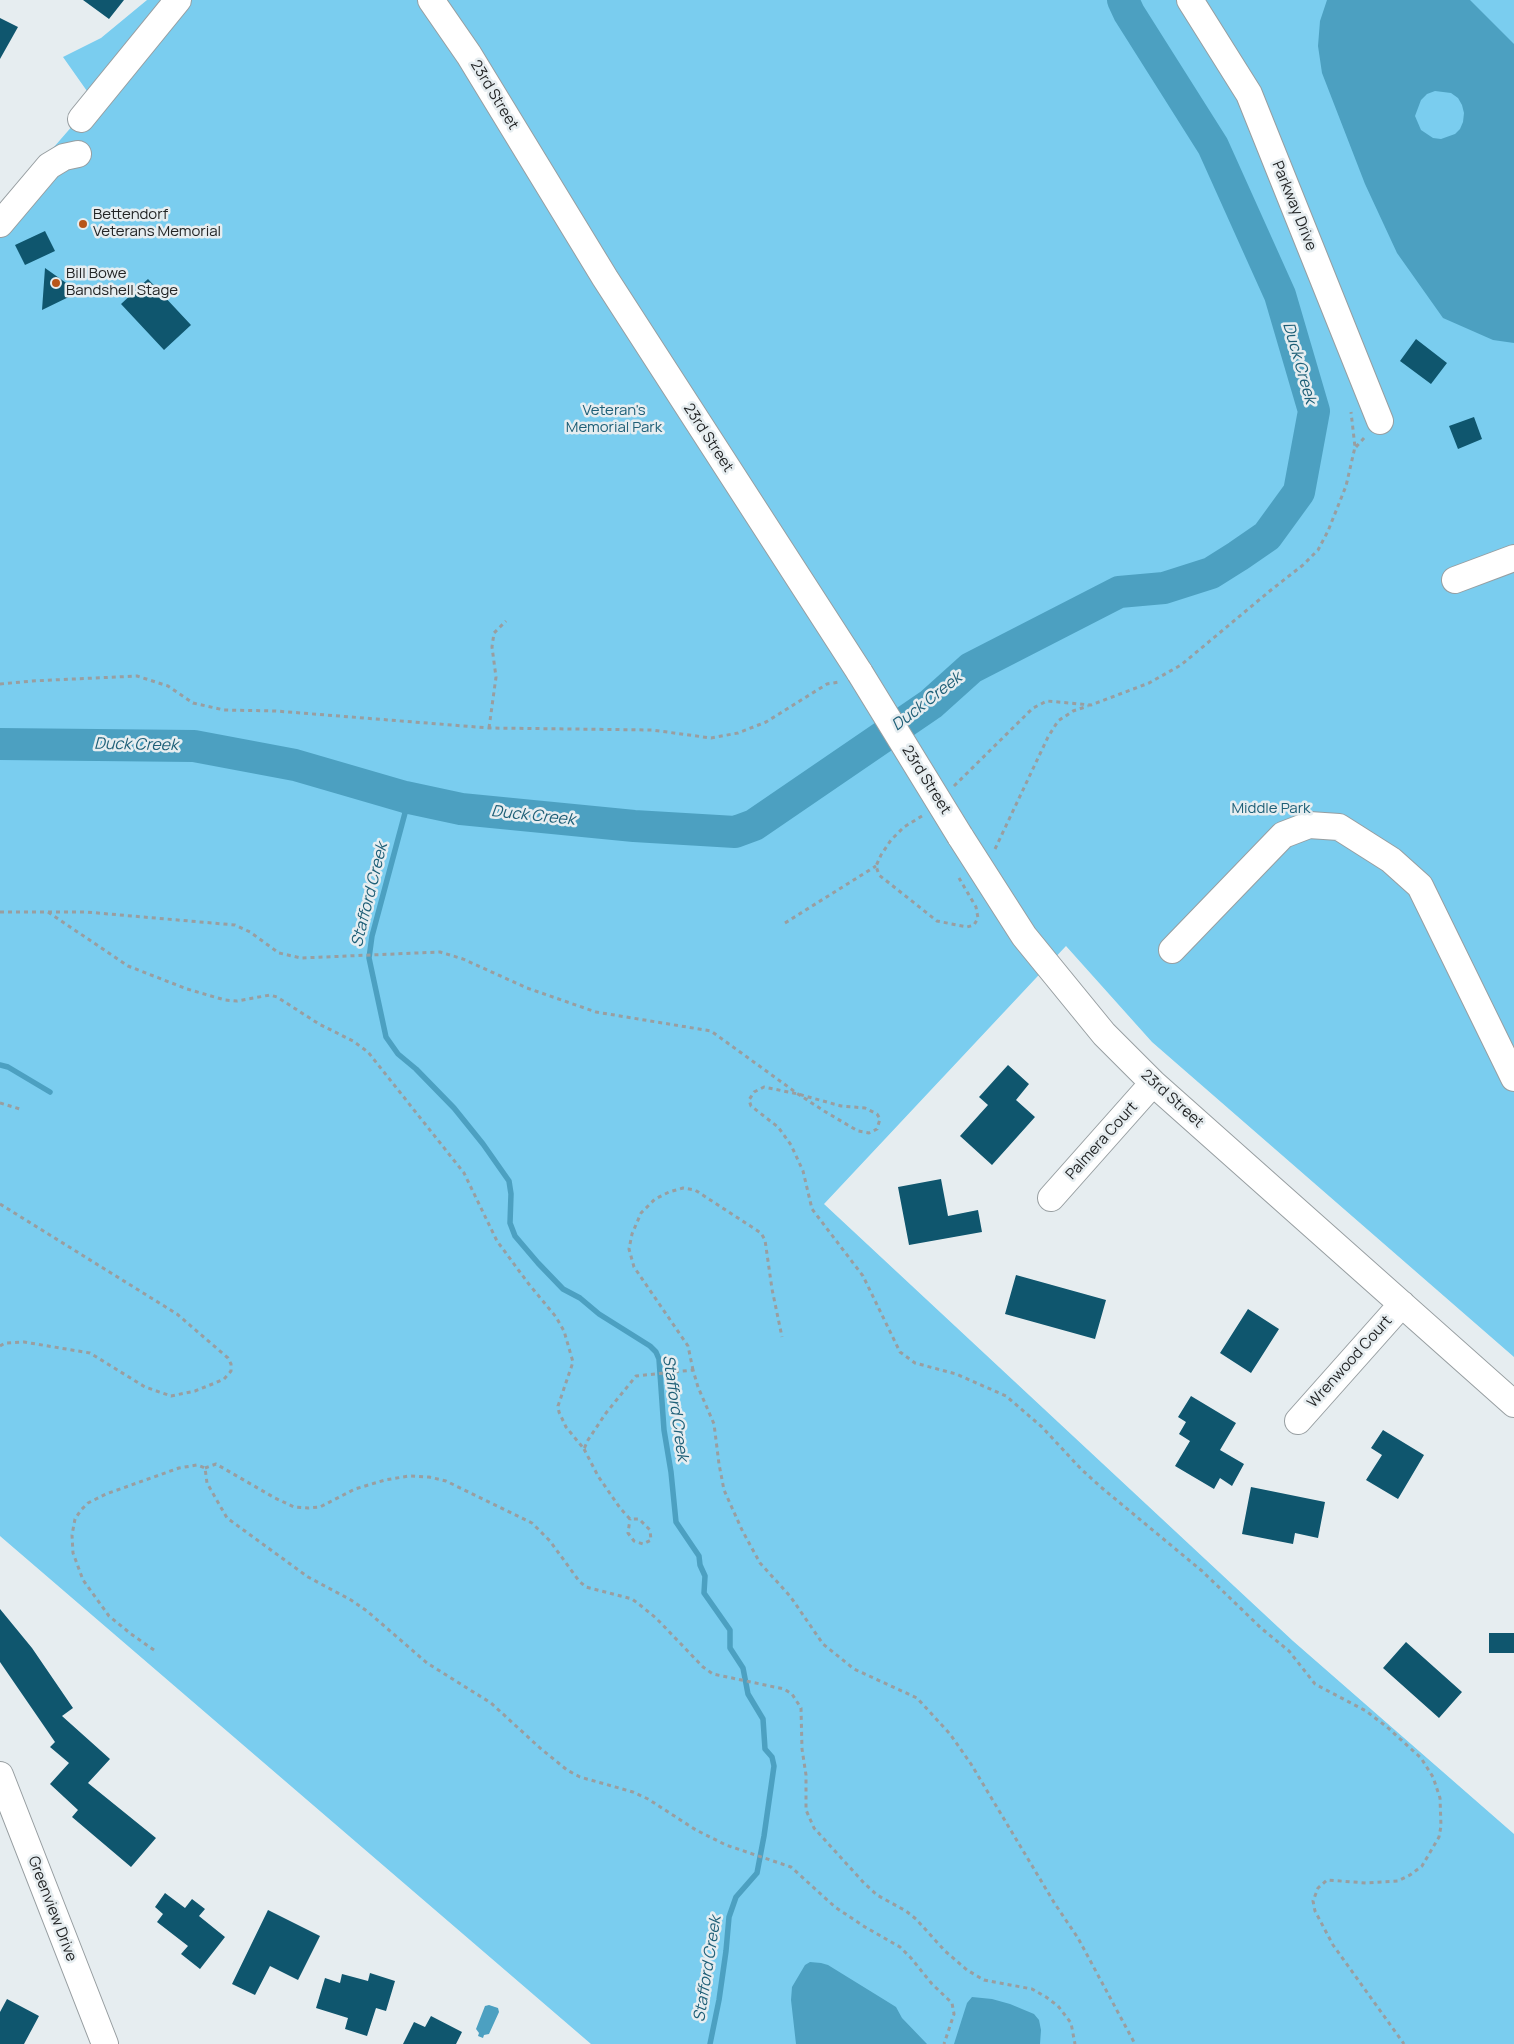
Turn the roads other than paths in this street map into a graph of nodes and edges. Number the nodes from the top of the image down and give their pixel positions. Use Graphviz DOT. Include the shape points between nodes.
graph roads {
  1 [pos="178,0"];
  2 [pos="431,0"];
  3 [pos="1190,0"];
  4 [pos="81,119"];
  5 [pos="78,154"];
  6 [pos="0,224"];
  7 [pos="1380,422"];
  8 [pos="1514,558"];
  9 [pos="1455,580"];
  10 [pos="1172,950"];
  11 [pos="1514,1078"];
  12 [pos="1153,1083"];
  13 [pos="1051,1198"];
  14 [pos="1402,1304"];
  15 [pos="1514,1404"];
  16 [pos="1298,1421"];
  17 [pos="0,1774"];
  18 [pos="105,2044"];
  1 -- 4 [label="street"];
  2 -- 12 [label="street, 23rd Street, bridge" via="469,55 851,679 1035,951 1104,1034"];
  3 -- 7 [label="street, Parkway Drive" via="1249,94"];
  5 -- 6 [label="street" via="64,157 49,166"];
  8 -- 9 [label="street"];
  10 -- 11 [label="street" via="1283,835 1309,825 1339,826 1391,860 1420,886"];
  12 -- 13 [label="street, Palmera Court"];
  12 -- 14 [label="street, 23rd Street"];
  14 -- 15 [label="street, 23rd Street"];
  14 -- 16 [label="street, Wrenwood Court"];
  17 -- 18 [label="street, Greenview Drive"];
}
